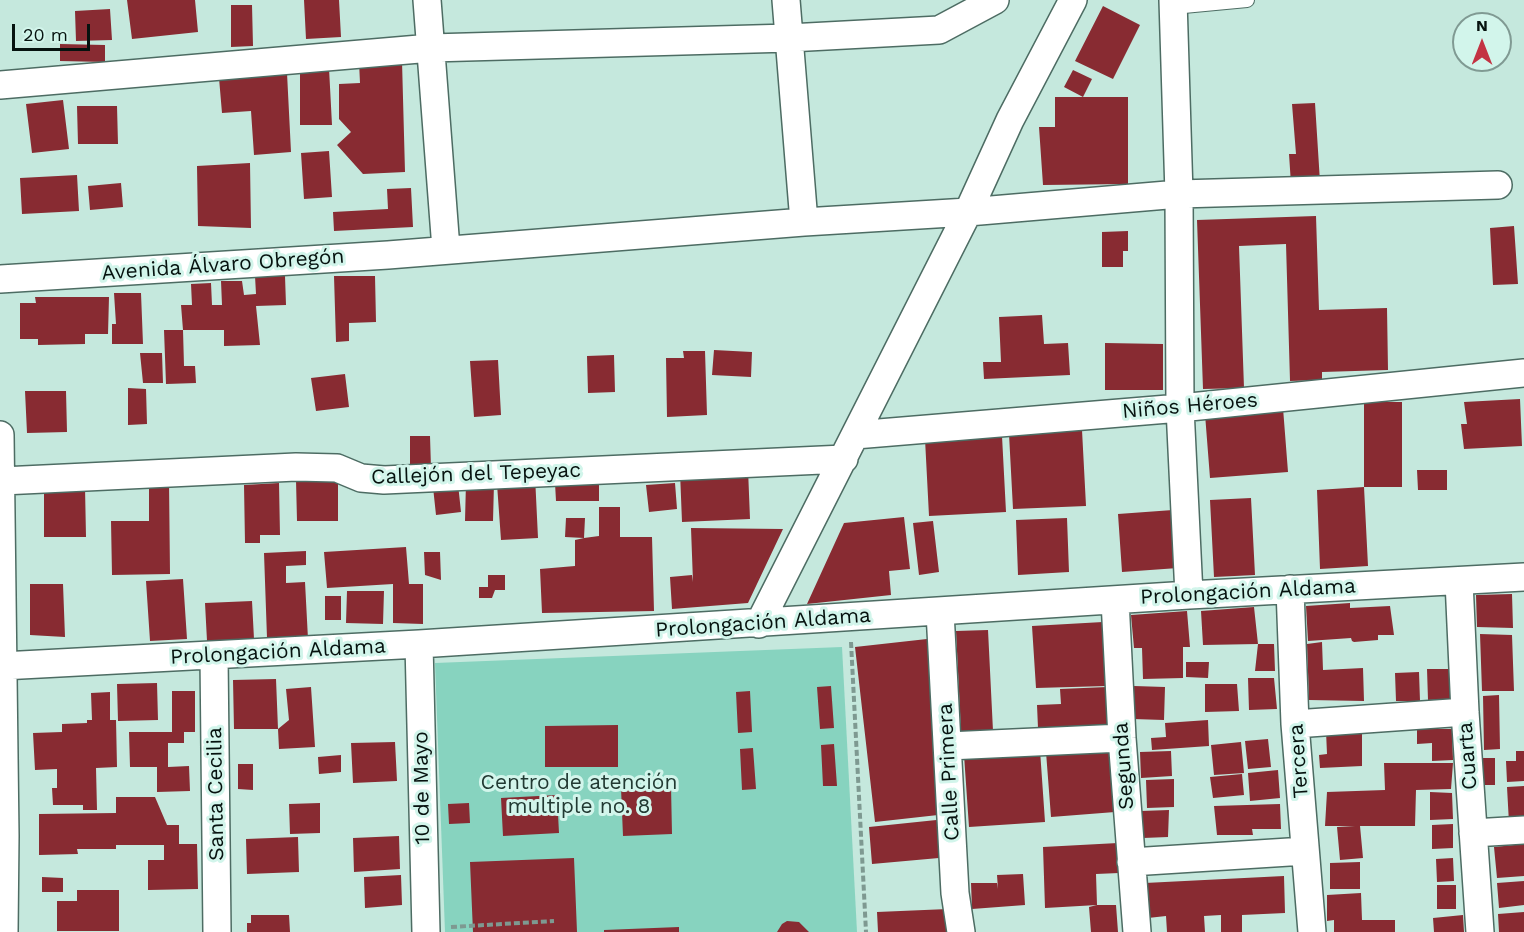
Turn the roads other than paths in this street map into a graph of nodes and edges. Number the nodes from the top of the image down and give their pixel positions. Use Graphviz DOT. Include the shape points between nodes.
graph roads {
  1 [pos="427,0"];
  2 [pos="786,0"];
  3 [pos="995,0"];
  4 [pos="1073,0"];
  5 [pos="1247,0"];
  6 [pos="1173,3"];
  7 [pos="789,38"];
  8 [pos="431,48"];
  9 [pos="0,85"];
  10 [pos="1498,184"];
  11 [pos="1179,194"];
  12 [pos="968,212"];
  13 [pos="804,222"];
  14 [pos="446,249"];
  15 [pos="0,279"];
  16 [pos="1524,373"];
  17 [pos="1180,408"];
  18 [pos="0,435"];
  19 [pos="855,435"];
  20 [pos="844,459"];
  21 [pos="2,480"];
  22 [pos="1,558"];
  23 [pos="1524,577"];
  24 [pos="1460,581"];
  25 [pos="1290,589"];
  26 [pos="1189,595"];
  27 [pos="1115,600"];
  28 [pos="940,612"];
  29 [pos="759,624"];
  30 [pos="419,644"];
  31 [pos="214,656"];
  32 [pos="2,666"];
  33 [pos="1465,712"];
  34 [pos="1295,724"];
  35 [pos="1122,738"];
  36 [pos="948,746"];
  37 [pos="1524,830"];
  38 [pos="1473,833"];
  39 [pos="1305,851"];
  40 [pos="1131,862"];
  41 [pos="426,930"];
  42 [pos="4,932"];
  43 [pos="217,932"];
  44 [pos="961,932"];
  45 [pos="1137,932"];
  46 [pos="1312,932"];
  47 [pos="1480,932"];
  1 -- 8 [label="street"];
  2 -- 7 [label="street"];
  3 -- 7 [label="street" via="939,30"];
  4 -- 12 [label="street" via="1010,120"];
  5 -- 6 [label="lane"];
  6 -- 11 [label="street"];
  7 -- 8 [label="street"];
  7 -- 13 [label="street"];
  8 -- 9 [label="street"];
  8 -- 14 [label="street"];
  10 -- 11 [label="street, Avenida Álvaro Obregón"];
  11 -- 12 [label="street, Avenida Álvaro Obregón"];
  11 -- 17 [label="street"];
  12 -- 13 [label="street, Avenida Álvaro Obregón"];
  12 -- 19 [label="street"];
  13 -- 14 [label="street, Avenida Álvaro Obregón"];
  14 -- 15 [label="street, Avenida Álvaro Obregón"];
  16 -- 17 [label="street, Niños Héroes"];
  17 -- 19 [label="street, Niños Héroes"];
  17 -- 26 [label="street"];
  18 -- 21 [label="street"];
  19 -- 20 [label="street"];
  20 -- 21 [label="street, Callejón del Tepeyac" via="384,480 361,478 337,468 296,467"];
  20 -- 29 [label="street"];
  21 -- 22 [label="street"];
  22 -- 32 [label="street"];
  23 -- 24 [label="street, Prolongación Aldama"];
  24 -- 25 [label="street, Prolongación Aldama"];
  24 -- 33 [label="street, Cuarta"];
  25 -- 26 [label="street, Prolongación Aldama"];
  25 -- 34 [label="street, Tercera"];
  26 -- 27 [label="street, Prolongación Aldama"];
  27 -- 28 [label="street, Prolongación Aldama"];
  27 -- 35 [label="street, Segunda"];
  28 -- 29 [label="street, Prolongación Aldama"];
  28 -- 36 [label="street, Calle Primera"];
  29 -- 30 [label="street, Prolongación Aldama"];
  30 -- 31 [label="street, Prolongación Aldama"];
  30 -- 41 [label="street, 10 de Mayo"];
  31 -- 32 [label="street, Prolongación Aldama"];
  31 -- 43 [label="street, Santa Cecilia"];
  32 -- 42 [label="street"];
  33 -- 34 [label="street"];
  33 -- 38 [label="street, Cuarta"];
  34 -- 39 [label="street, Tercera"];
  35 -- 36 [label="street"];
  35 -- 40 [label="street, Segunda"];
  36 -- 44 [label="street, Calle Primera" via="955,893"];
  37 -- 38 [label="street"];
  38 -- 47 [label="street, Cuarta"];
  39 -- 40 [label="street"];
  39 -- 46 [label="street, Tercera"];
  40 -- 45 [label="street, Segunda"];
}
